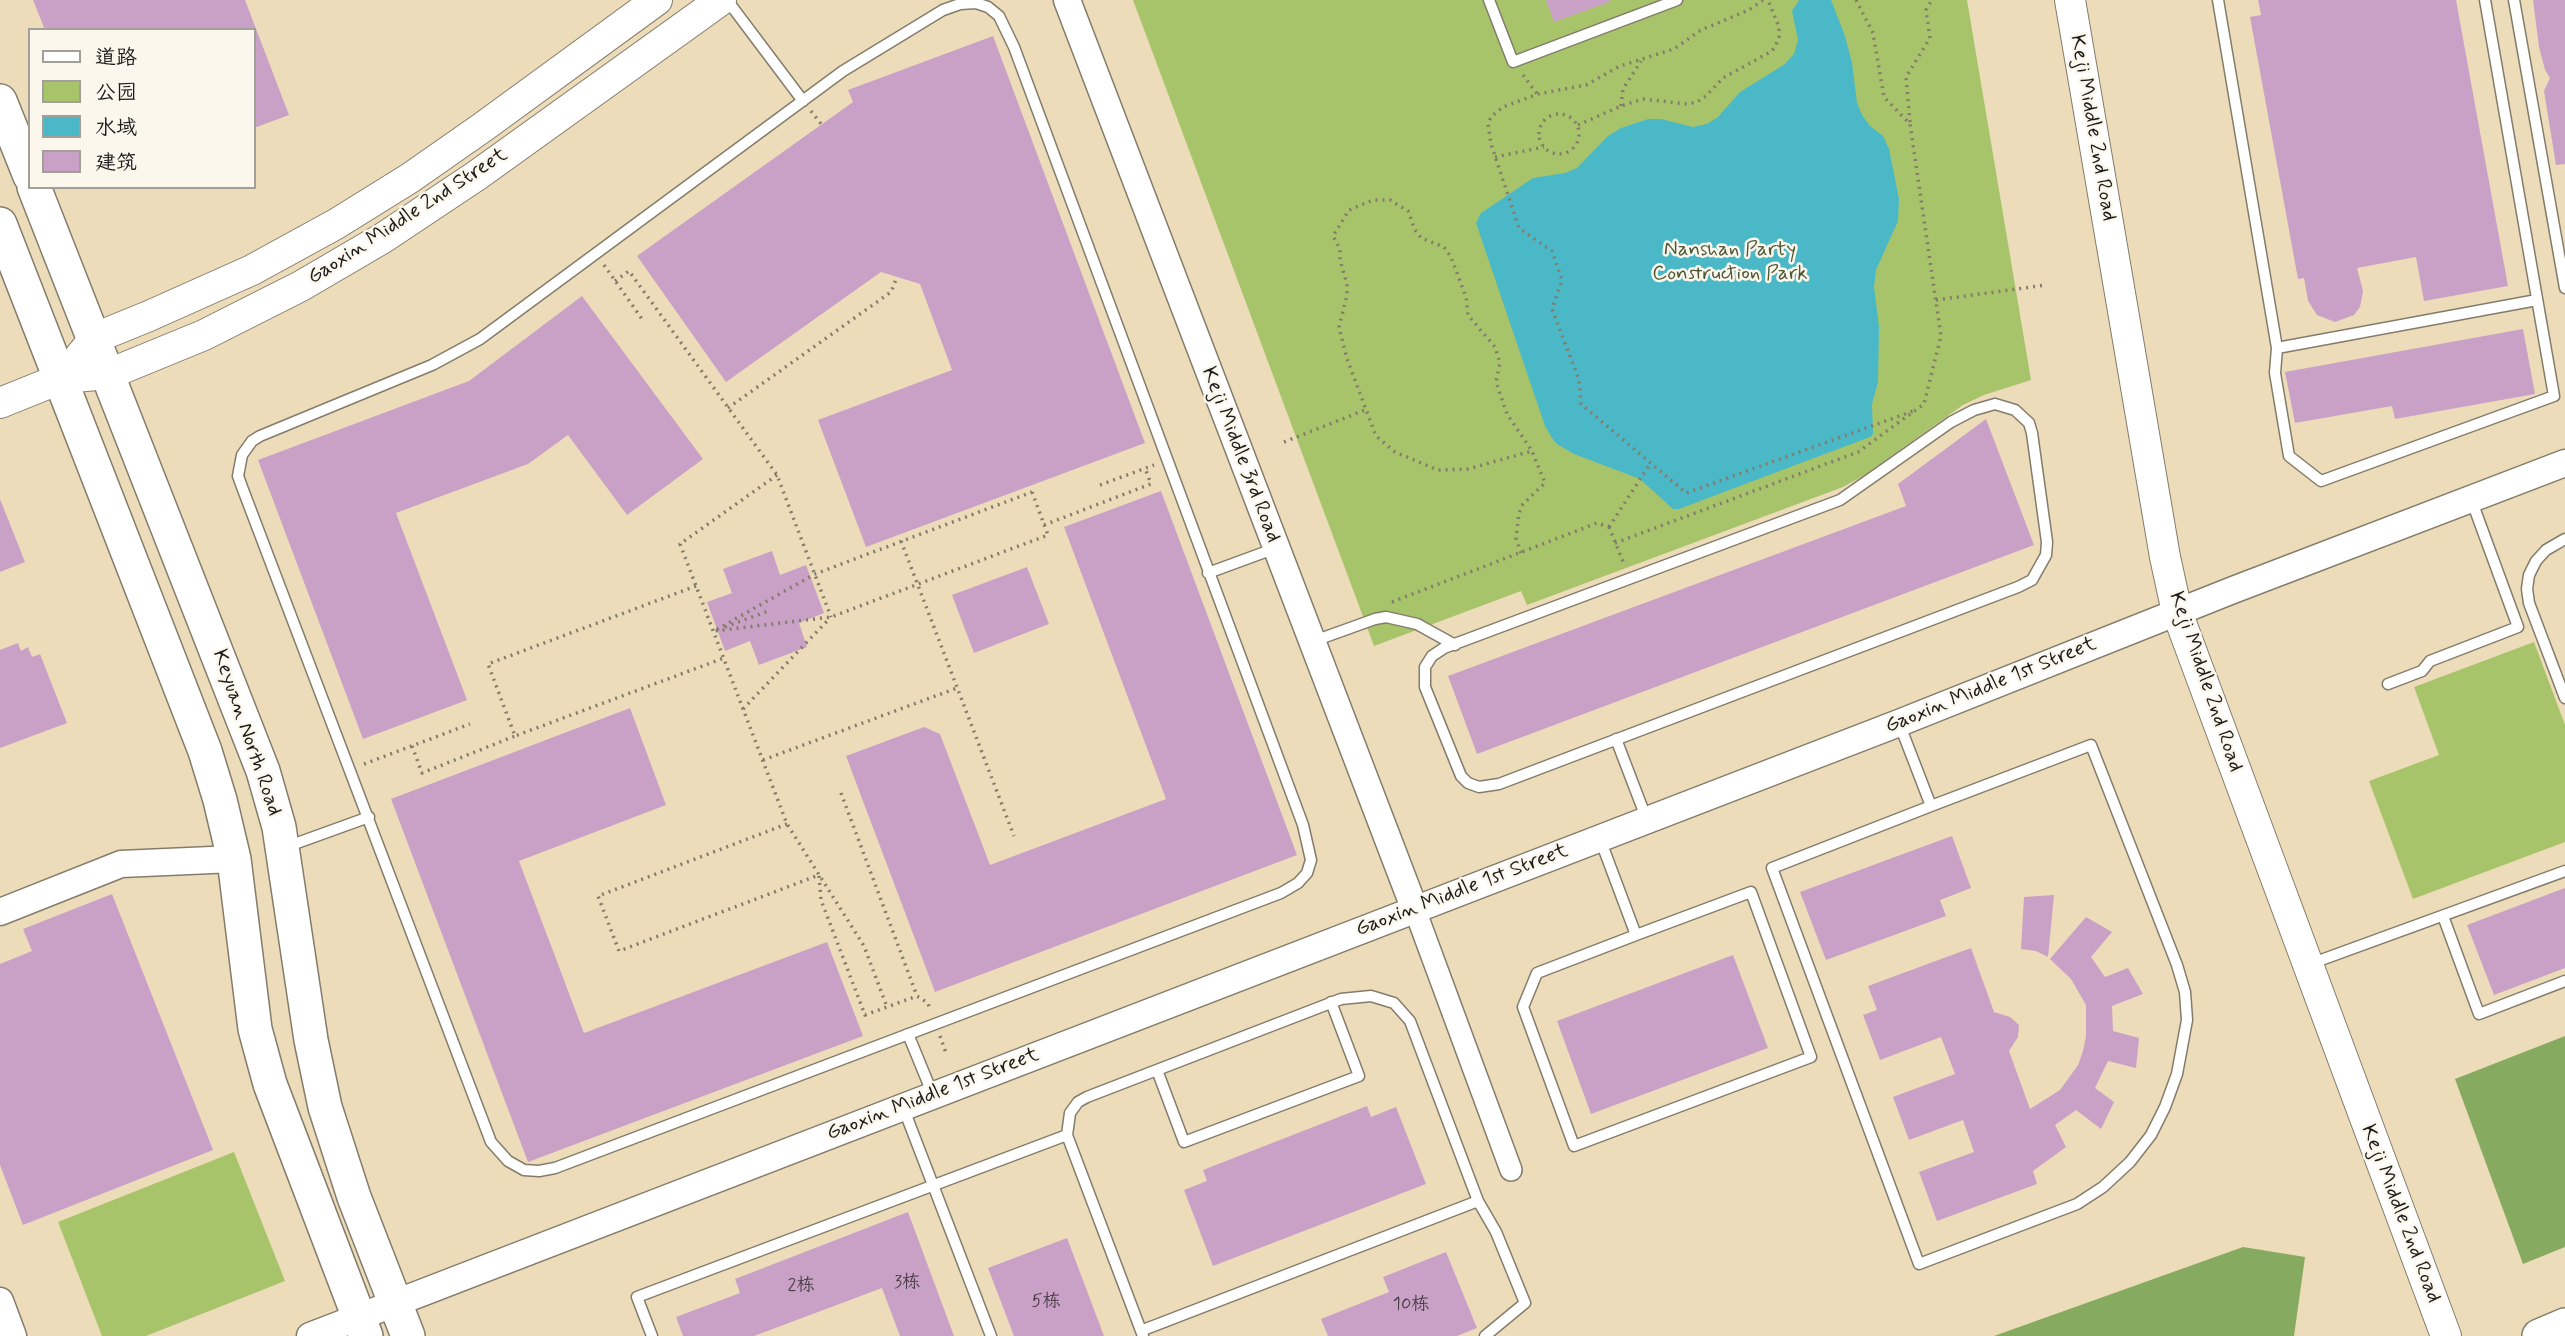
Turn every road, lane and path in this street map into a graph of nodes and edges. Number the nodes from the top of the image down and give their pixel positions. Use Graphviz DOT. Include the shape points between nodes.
graph roads {
  1 [pos="657,0"];
  2 [pos="721,0"];
  3 [pos="727,0"];
  4 [pos="1067,0"];
  5 [pos="1489,0"];
  6 [pos="1677,0"];
  7 [pos="1765,0"];
  8 [pos="1856,0"];
  9 [pos="1932,0"];
  10 [pos="2070,0"];
  11 [pos="2218,0"];
  12 [pos="2485,0"];
  13 [pos="2514,0"];
  14 [pos="1642,59"];
  15 [pos="1513,62"];
  16 [pos="1538,94"];
  17 [pos="0,101"];
  18 [pos="803,101"];
  19 [pos="1621,106"];
  20 [pos="1910,124"];
  21 [pos="1578,125"];
  22 [pos="1544,147"];
  23 [pos="1494,157"];
  24 [pos="28,171"];
  25 [pos="35,189"];
  26 [pos="0,223"];
  27 [pos="596,255"];
  28 [pos="897,277"];
  29 [pos="615,281"];
  30 [pos="2046,285"];
  31 [pos="2565,288"];
  32 [pos="1936,300"];
  33 [pos="2537,300"];
  34 [pos="642,318"];
  35 [pos="94,338"];
  36 [pos="2277,348"];
  37 [pos="109,374"];
  38 [pos="62,378"];
  39 [pos="0,403"];
  40 [pos="728,408"];
  41 [pos="1365,410"];
  42 [pos="1916,410"];
  43 [pos="1284,442"];
  44 [pos="1532,451"];
  45 [pos="1166,460"];
  46 [pos="2565,463"];
  47 [pos="1650,464"];
  48 [pos="1145,468"];
  49 [pos="778,475"];
  50 [pos="1100,485"];
  51 [pos="2470,499"];
  52 [pos="1044,525"];
  53 [pos="1609,527"];
  54 [pos="2565,539"];
  55 [pos="901,541"];
  56 [pos="1615,543"];
  57 [pos="1276,548"];
  58 [pos="1521,553"];
  59 [pos="1208,573"];
  60 [pos="815,574"];
  61 [pos="1629,579"];
  62 [pos="917,584"];
  63 [pos="696,586"];
  64 [pos="1386,604"];
  65 [pos="771,610"];
  66 [pos="2177,612"];
  67 [pos="831,617"];
  68 [pos="714,631"];
  69 [pos="1312,642"];
  70 [pos="1455,645"];
  71 [pos="724,657"];
  72 [pos="2388,684"];
  73 [pos="957,688"];
  74 [pos="2565,698"];
  75 [pos="743,709"];
  76 [pos="1899,723"];
  77 [pos="470,724"];
  78 [pos="515,737"];
  79 [pos="1616,739"];
  80 [pos="412,746"];
  81 [pos="763,760"];
  82 [pos="351,769"];
  83 [pos="841,793"];
  84 [pos="1931,806"];
  85 [pos="369,817"];
  86 [pos="1647,820"];
  87 [pos="787,824"];
  88 [pos="1014,836"];
  89 [pos="1600,839"];
  90 [pos="282,848"];
  91 [pos="234,859"];
  92 [pos="2565,871"];
  93 [pos="819,874"];
  94 [pos="1415,910"];
  95 [pos="0,912"];
  96 [pos="2443,916"];
  97 [pos="1636,935"];
  98 [pos="2307,965"];
  99 [pos="2565,981"];
  100 [pos="917,996"];
  101 [pos="1331,1002"];
  102 [pos="887,1007"];
  103 [pos="865,1016"];
  104 [pos="908,1034"];
  105 [pos="1157,1070"];
  106 [pos="933,1096"];
  107 [pos="903,1107"];
  108 [pos="1066,1135"];
  109 [pos="1511,1170"];
  110 [pos="933,1185"];
  111 [pos="1478,1201"];
  112 [pos="0,1301"];
  113 [pos="395,1303"];
  114 [pos="2565,1325"];
  115 [pos="363,1327"];
  116 [pos="1143,1333"];
  117 [pos="13,1336"];
  118 [pos="310,1336"];
  119 [pos="408,1336"];
  120 [pos="652,1336"];
  121 [pos="991,1336"];
  122 [pos="1485,1336"];
  123 [pos="2446,1336"];
  124 [pos="2539,1336"];
  1 -- 35 [label="main road, Gaoxin Middle 2nd Street" via="410,178 336,224 252,270"];
  2 -- 37 [label="main road, Gaoxin Middle 2nd Street" via="383,238 301,286"];
  3 -- 18 [label="lane"];
  4 -- 57 [label="street, Keji Middle 3rd Road"];
  5 -- 15 [label="lane"];
  6 -- 15 [label="lane"];
  7 -- 14 [label="path" via="1701,30 1674,49"];
  7 -- 19 [label="path" via="1779,27 1772,51 1723,79 1697,102 1643,99"];
  8 -- 20 [label="path" via="1873,33 1884,97"];
  9 -- 20 [label="path" via="1926,10 1930,38 1906,77"];
  10 -- 66 [label="main road, Keji Middle 2nd Road"];
  11 -- 36 [label="lane"];
  12 -- 33 [label="lane"];
  13 -- 31 [label="lane"];
  14 -- 16 [label="path" via="1586,85"];
  14 -- 19 [label="path" via="1623,89"];
  15 -- 16 [label="path"];
  16 -- 23 [label="path" via="1503,107 1491,117 1488,133"];
  17 -- 24 [label="main road"];
  18 -- 27 [label="lane"];
  18 -- 45 [label="lane" via="943,10 976,3 999,16"];
  19 -- 21 [label="path"];
  20 -- 32 [label="path"];
  21 -- 22 [label="path" via="1580,136 1571,151 1559,154"];
  21 -- 22 [label="path" via="1563,114 1546,119 1539,136"];
  22 -- 23 [label="path"];
  23 -- 47 [label="path" via="1519,228 1552,251 1562,279 1552,309 1579,380 1581,404"];
  25 -- 35 [label="main road, Keyuan North Road"];
  26 -- 38 [label="main road"];
  27 -- 29 [label="path"];
  27 -- 82 [label="lane" via="458,352 260,436 242,455 238,475 242,487"];
  28 -- 40 [label="path" via="891,292"];
  29 -- 34 [label="path"];
  29 -- 40 [label="path" via="629,271"];
  30 -- 32 [label="path"];
  32 -- 42 [label="path" via="1941,336 1924,404"];
  33 -- 36 [label="lane"];
  33 -- 36 [label="lane" via="2554,396 2321,481 2289,456 2275,373"];
  35 -- 37 [label="main road, Keyuan North Road"];
  35 -- 38 [label="main road, Gaoxin Middle 2nd Street"];
  37 -- 38 [label="main road, Gaoxin Middle 2nd Street"];
  37 -- 90 [label="main road, Keyuan North Road" via="258,758"];
  38 -- 39 [label="main road"];
  38 -- 91 [label="main road" via="189,704"];
  40 -- 49 [label="path"];
  41 -- 43 [label="path"];
  41 -- 44 [label="path" via="1372,430 1384,444 1437,470 1468,469"];
  41 -- 44 [label="path" via="1340,334 1347,284 1333,236 1349,210 1386,199 1408,211 1421,239 1448,251 1468,315 1495,347 1500,363 1496,382 1507,414"];
  42 -- 47 [label="path" via="1689,493"];
  42 -- 56 [label="path" via="1858,452"];
  44 -- 58 [label="path" via="1545,483 1518,513 1516,538"];
  45 -- 48 [label="path"];
  45 -- 59 [label="lane"];
  46 -- 51 [label="street, Gaoxin Middle 1st Street"];
  47 -- 53 [label="path"];
  48 -- 50 [label="path"];
  48 -- 52 [label="path" via="1151,484"];
  49 -- 60 [label="path"];
  49 -- 63 [label="path" via="681,544"];
  51 -- 66 [label="street, Gaoxin Middle 1st Street"];
  51 -- 72 [label="lane" via="2518,627"];
  52 -- 55 [label="path" via="1032,492"];
  52 -- 62 [label="path" via="1048,535"];
  53 -- 56 [label="path"];
  53 -- 58 [label="path" via="1597,523"];
  54 -- 74 [label="lane" via="2536,561 2527,589"];
  55 -- 60 [label="path"];
  55 -- 62 [label="path"];
  56 -- 61 [label="path"];
  57 -- 59 [label="lane"];
  57 -- 69 [label="street, Keji Middle 3rd Road"];
  58 -- 64 [label="path"];
  59 -- 104 [label="lane" via="1303,825 1311,860 1307,873 1281,893"];
  60 -- 67 [label="path"];
  60 -- 68 [label="path"];
  61 -- 70 [label="lane"];
  61 -- 79 [label="lane" via="1840,500 1974,410 2005,405 2029,423 2047,542 2046,555 2032,580"];
  62 -- 67 [label="path"];
  62 -- 73 [label="path"];
  63 -- 68 [label="path"];
  63 -- 78 [label="path" via="488,664"];
  65 -- 68 [label="path"];
  66 -- 76 [label="street, Gaoxin Middle 1st Street"];
  66 -- 98 [label="main road, Keji Middle 2nd Road"];
  67 -- 68 [label="path"];
  67 -- 75 [label="path"];
  68 -- 71 [label="path"];
  69 -- 70 [label="lane" via="1387,617 1417,624"];
  69 -- 94 [label="street, Keji Middle 3rd Road"];
  70 -- 79 [label="lane" via="1432,656 1423,677 1455,765 1468,783 1479,787 1499,784"];
  71 -- 75 [label="path"];
  71 -- 78 [label="path"];
  73 -- 81 [label="path"];
  73 -- 88 [label="path"];
  75 -- 81 [label="path"];
  76 -- 84 [label="lane"];
  76 -- 86 [label="street, Gaoxin Middle 1st Street"];
  77 -- 80 [label="path"];
  78 -- 80 [label="path" via="422,773"];
  79 -- 86 [label="lane"];
  80 -- 82 [label="path"];
  81 -- 87 [label="path"];
  82 -- 85 [label="lane"];
  83 -- 100 [label="path"];
  84 -- 84 [label="lane" via="1772,868 1919,1264 2077,1204 2103,1187 2151,1135 2177,1074 2187,1020 2177,965 2091,745"];
  85 -- 90 [label="lane"];
  85 -- 104 [label="lane" via="491,1142 524,1170 555,1167"];
  86 -- 89 [label="street, Gaoxin Middle 1st Street"];
  87 -- 93 [label="path"];
  87 -- 93 [label="path" via="597,896 619,951"];
  89 -- 94 [label="street, Gaoxin Middle 1st Street"];
  89 -- 97 [label="lane"];
  90 -- 113 [label="main road, Keyuan North Road" via="325,1107"];
  91 -- 95 [label="street" via="121,864"];
  91 -- 115 [label="main road" via="255,1029 270,1084"];
  92 -- 96 [label="lane"];
  93 -- 102 [label="path" via="864,946"];
  93 -- 103 [label="path" via="821,900"];
  94 -- 106 [label="street, Gaoxin Middle 1st Street"];
  94 -- 109 [label="street"];
  96 -- 98 [label="lane"];
  96 -- 99 [label="lane" via="2479,1014"];
  97 -- 97 [label="lane" via="1751,892 1811,1056 1574,1146 1523,1007 1537,973"];
  98 -- 123 [label="main road, Keji Middle 2nd Road"];
  101 -- 105 [label="lane"];
  101 -- 105 [label="lane" via="1359,1076 1184,1142"];
  101 -- 111 [label="lane" via="1371,996 1402,1010"];
  104 -- 106 [label="lane"];
  105 -- 108 [label="lane" via="1078,1102 1070,1113"];
  106 -- 107 [label="street, Gaoxin Middle 1st Street"];
  107 -- 110 [label="lane"];
  107 -- 113 [label="street, Gaoxin Middle 1st Street"];
  108 -- 110 [label="lane"];
  108 -- 116 [label="lane"];
  110 -- 120 [label="lane" via="637,1297"];
  110 -- 121 [label="lane"];
  111 -- 116 [label="lane"];
  111 -- 122 [label="lane" via="1525,1303"];
  112 -- 117 [label="street"];
  113 -- 115 [label="street, Gaoxin Middle 1st Street"];
  113 -- 119 [label="main road, Keyuan North Road"];
  114 -- 124 [label="main road"];
  115 -- 118 [label="street, Gaoxin Middle 1st Street"];
}
